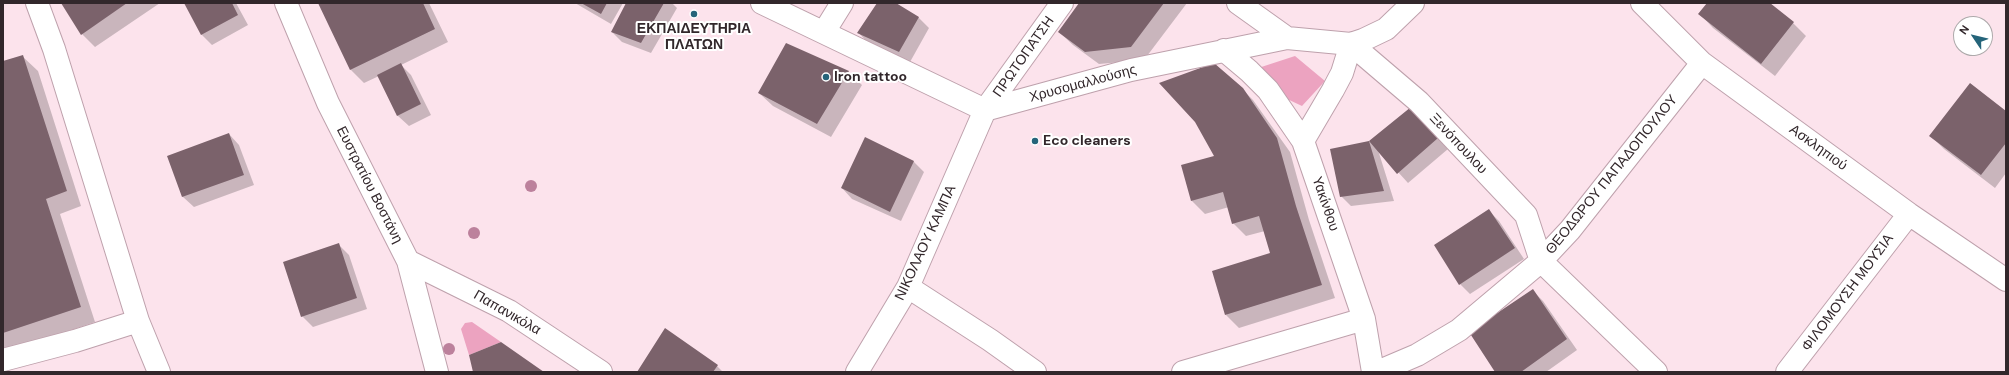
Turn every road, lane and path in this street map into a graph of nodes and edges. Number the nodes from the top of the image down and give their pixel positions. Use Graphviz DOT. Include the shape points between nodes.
graph roads {
  1 [pos="37,3"];
  2 [pos="286,3"];
  3 [pos="762,3"];
  4 [pos="842,3"];
  5 [pos="1062,3"];
  6 [pos="1238,3"];
  7 [pos="1413,3"];
  8 [pos="1642,3"];
  9 [pos="824,32"];
  10 [pos="1286,38"];
  11 [pos="1351,44"];
  12 [pos="1224,50"];
  13 [pos="1702,63"];
  14 [pos="986,110"];
  15 [pos="1303,141"];
  16 [pos="1909,214"];
  17 [pos="408,261"];
  18 [pos="1541,262"];
  19 [pos="2006,280"];
  20 [pos="908,287"];
  21 [pos="1364,319"];
  22 [pos="138,321"];
  23 [pos="3,360"];
  24 [pos="159,372"];
  25 [pos="437,372"];
  26 [pos="601,372"];
  27 [pos="857,372"];
  28 [pos="1035,372"];
  29 [pos="1183,372"];
  30 [pos="1373,372"];
  31 [pos="1377,372"];
  32 [pos="1656,372"];
  33 [pos="1787,372"];
  1 -- 22 [label="street" via="54,49"];
  2 -- 17 [label="street, Ευστρατίου Βοστάνη" via="328,104"];
  3 -- 9 [label="street"];
  4 -- 9 [label="street"];
  5 -- 14 [label="street, ΠΡΩΤΟΠΑΤΣΗ"];
  6 -- 10 [label="street"];
  7 -- 11 [label="street, Χρυσομαλλούσης" via="1386,29"];
  8 -- 13 [label="street, Ασκληπιού"];
  9 -- 14 [label="street"];
  10 -- 11 [label="street, Χρυσομαλλούσης"];
  10 -- 12 [label="street, Χρυσομαλλούσης"];
  11 -- 15 [label="street" via="1336,85"];
  11 -- 18 [label="street, Ξενόπουλου" via="1419,102 1526,215"];
  12 -- 14 [label="street, Χρυσομαλλούσης" via="1131,70"];
  12 -- 15 [label="street, Υακίνθου" via="1268,90"];
  13 -- 16 [label="street, Ασκληπιού"];
  13 -- 18 [label="street, ΘΕΟΔΩΡΟΥ ΠΑΠΑΔΟΠΟΥΛΟΥ" via="1570,230"];
  14 -- 20 [label="street, ΝΙΚΟΛΑΟΥ ΚΑΜΠΑ"];
  15 -- 21 [label="street, Υακίνθου"];
  16 -- 19 [label="street, Ασκληπιού"];
  16 -- 33 [label="street, ΦΙΛΟΜΟΥΣΗ ΜΟΥΣΙΑ"];
  17 -- 25 [label="street, Ευστρατίου Βοστάνη"];
  17 -- 26 [label="street, Παπανικόλα" via="509,311"];
  18 -- 31 [label="street, ΘΕΟΔΩΡΟΥ ΠΑΠΑΔΟΠΟΥΛΟΥ" via="1459,330 1417,355"];
  18 -- 32 [label="street"];
  20 -- 27 [label="street, ΝΙΚΟΛΑΟΥ ΚΑΜΠΑ"];
  20 -- 28 [label="street"];
  21 -- 29 [label="street"];
  21 -- 30 [label="street, Υακίνθου"];
  22 -- 23 [label="street"];
  22 -- 24 [label="street"];
}
